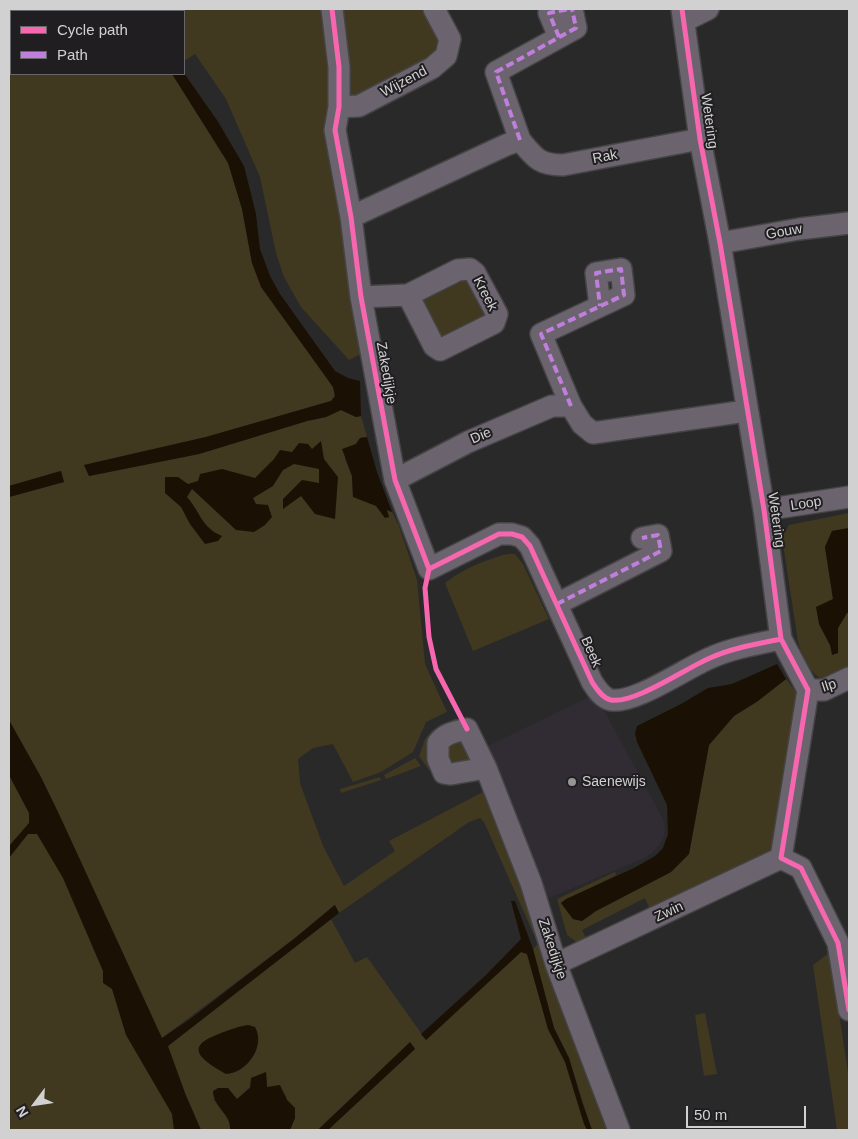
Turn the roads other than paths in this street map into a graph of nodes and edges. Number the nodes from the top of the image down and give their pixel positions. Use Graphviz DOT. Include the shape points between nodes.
graph roads {
  1 [pos="332,9"];
  2 [pos="434,9"];
  3 [pos="570,9"];
  4 [pos="708,9"];
  5 [pos="683,15"];
  6 [pos="340,107"];
  7 [pos="700,139"];
  8 [pos="520,140"];
  9 [pos="351,217"];
  10 [pos="849,223"];
  11 [pos="720,243"];
  12 [pos="408,295"];
  13 [pos="361,297"];
  14 [pos="600,306"];
  15 [pos="571,406"];
  16 [pos="746,411"];
  17 [pos="395,480"];
  18 [pos="849,496"];
  19 [pos="764,510"];
  20 [pos="642,538"];
  21 [pos="429,569"];
  22 [pos="557,604"];
  23 [pos="781,639"];
  24 [pos="849,678"];
  25 [pos="808,690"];
  26 [pos="486,768"];
  27 [pos="782,858"];
  28 [pos="844,942"];
  29 [pos="556,964"];
  30 [pos="849,1010"];
  31 [pos="618,1130"];
  1 -- 6 [label="street, Zakedijkje" via="340,67"];
  2 -- 6 [label="street, Wijzend" via="450,39 446,56 432,68 359,106"];
  3 -- 8 [label="street, Rak" via="576,28 496,72"];
  4 -- 5 [label="street"];
  5 -- 7 [label="street, Wetering"];
  6 -- 9 [label="street, Zakedijkje" via="335,130"];
  7 -- 8 [label="street, Rak" via="563,165 547,165 532,156"];
  7 -- 11 [label="street, Wetering"];
  8 -- 9 [label="street"];
  9 -- 13 [label="street, Zakedijkje"];
  10 -- 11 [label="street, Gouw"];
  11 -- 16 [label="street, Wetering"];
  12 -- 13 [label="street"];
  13 -- 17 [label="street, Zakedijkje"];
  14 -- 15 [label="street" via="541,334"];
  15 -- 16 [label="street" via="582,424 593,432"];
  15 -- 17 [label="street, Die" via="552,406 468,442"];
  16 -- 19 [label="street, Wetering"];
  17 -- 21 [label="street, Zakedijkje"];
  18 -- 19 [label="street, Loop"];
  19 -- 23 [label="street, Wetering"];
  20 -- 22 [label="street" via="658,535 661,551"];
  21 -- 22 [label="street, Beek" via="499,534 512,534 530,546"];
  22 -- 23 [label="street, Beek" via="592,682 611,700 634,697 711,657"];
  23 -- 25 [label="street, Wetering"];
  24 -- 25 [label="street, Ilp" via="824,690"];
  25 -- 27 [label="street"];
  26 -- 29 [label="street, Zakedijkje" via="531,882"];
  27 -- 28 [label="street" via="801,868"];
  27 -- 29 [label="street, Zwin"];
  28 -- 30 [label="street"];
  29 -- 31 [label="street, Zakedijkje"];
}
